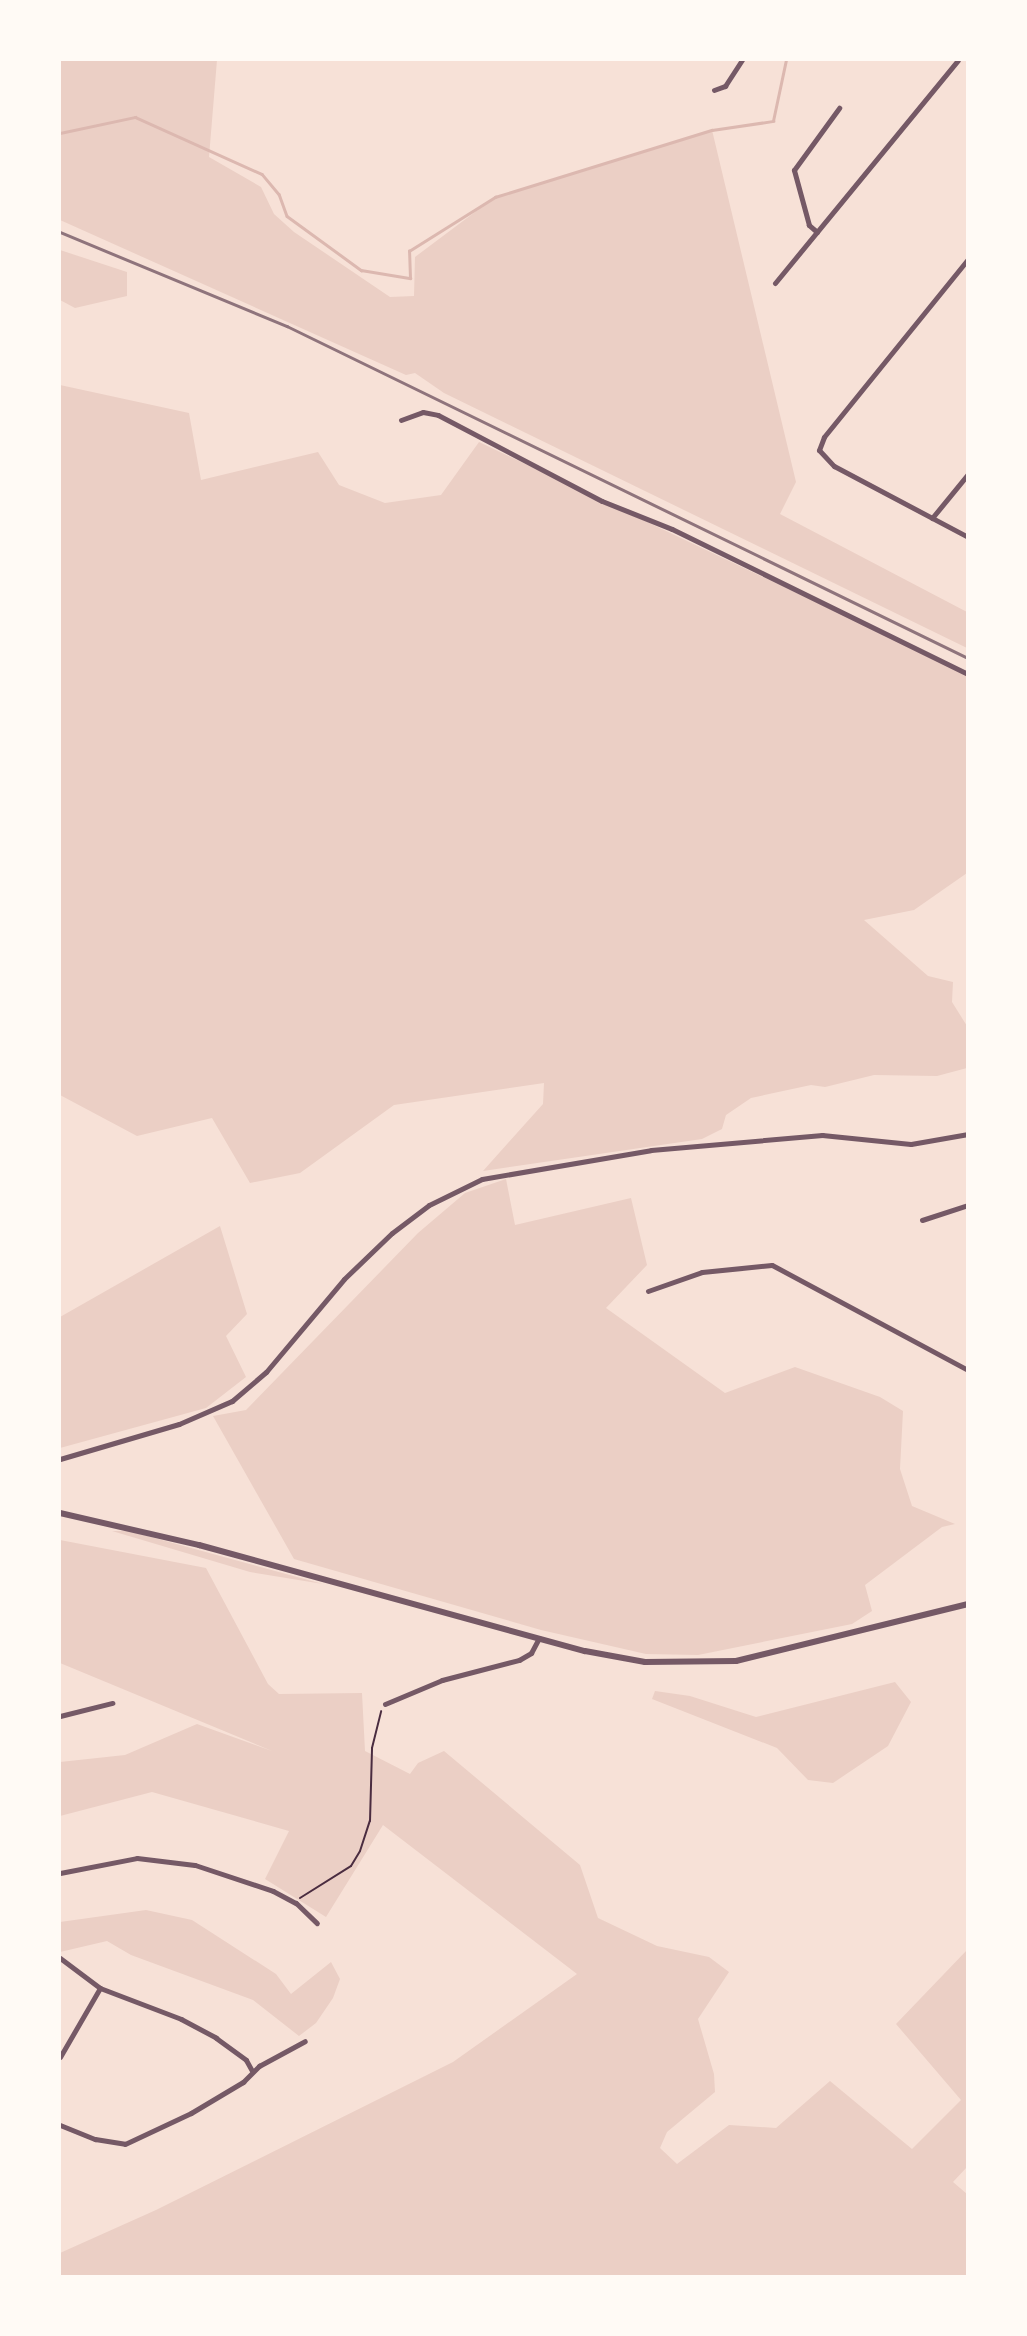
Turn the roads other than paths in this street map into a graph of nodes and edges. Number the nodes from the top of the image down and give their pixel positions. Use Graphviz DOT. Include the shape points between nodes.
graph roads {
  1 [pos="742,60"];
  2 [pos="957,60"];
  3 [pos="714,90"];
  4 [pos="839,108"];
  5 [pos="817,232"];
  6 [pos="968,259"];
  7 [pos="775,283"];
  8 [pos="401,420"];
  9 [pos="968,474"];
  10 [pos="932,518"];
  11 [pos="968,537"];
  12 [pos="968,674"];
  13 [pos="968,1134"];
  14 [pos="968,1205"];
  15 [pos="922,1220"];
  16 [pos="648,1291"];
  17 [pos="968,1370"];
  18 [pos="60,1459"];
  19 [pos="60,1513"];
  20 [pos="968,1604"];
  21 [pos="539,1638"];
  22 [pos="112,1703"];
  23 [pos="385,1704"];
  24 [pos="60,1716"];
  25 [pos="60,1873"];
  26 [pos="317,1923"];
  27 [pos="60,1958"];
  28 [pos="100,1988"];
  29 [pos="305,2041"];
  30 [pos="60,2057"];
  31 [pos="252,2071"];
  32 [pos="60,2125"];
  1 -- 3 [label="street" via="725,86"];
  2 -- 5 [label="street"];
  4 -- 5 [label="street" via="794,170 809,226"];
  5 -- 7 [label="street"];
  6 -- 10 [label="street" via="824,437 819,450 834,466"];
  8 -- 12 [label="street" via="423,412 438,415 602,501 672,529"];
  9 -- 10 [label="street"];
  10 -- 11 [label="street"];
  13 -- 18 [label="street" via="911,1144 822,1135 651,1150 482,1179 429,1205 392,1234 344,1279 266,1372 232,1401 179,1424"];
  14 -- 15 [label="street"];
  16 -- 17 [label="street" via="702,1272 772,1265"];
  19 -- 21 [label="street" via="188,1542"];
  20 -- 21 [label="street" via="736,1661 645,1662"];
  21 -- 23 [label="street" via="531,1653 519,1660 442,1680"];
  22 -- 24 [label="street"];
  25 -- 26 [label="street" via="108,1860 176,1861 273,1891 296,1903"];
  27 -- 28 [label="street"];
  28 -- 30 [label="street"];
  28 -- 31 [label="street" via="181,2019 237,2052"];
  29 -- 31 [label="street"];
  31 -- 32 [label="street" via="243,2082 191,2113 125,2144 111,2144"];
}
